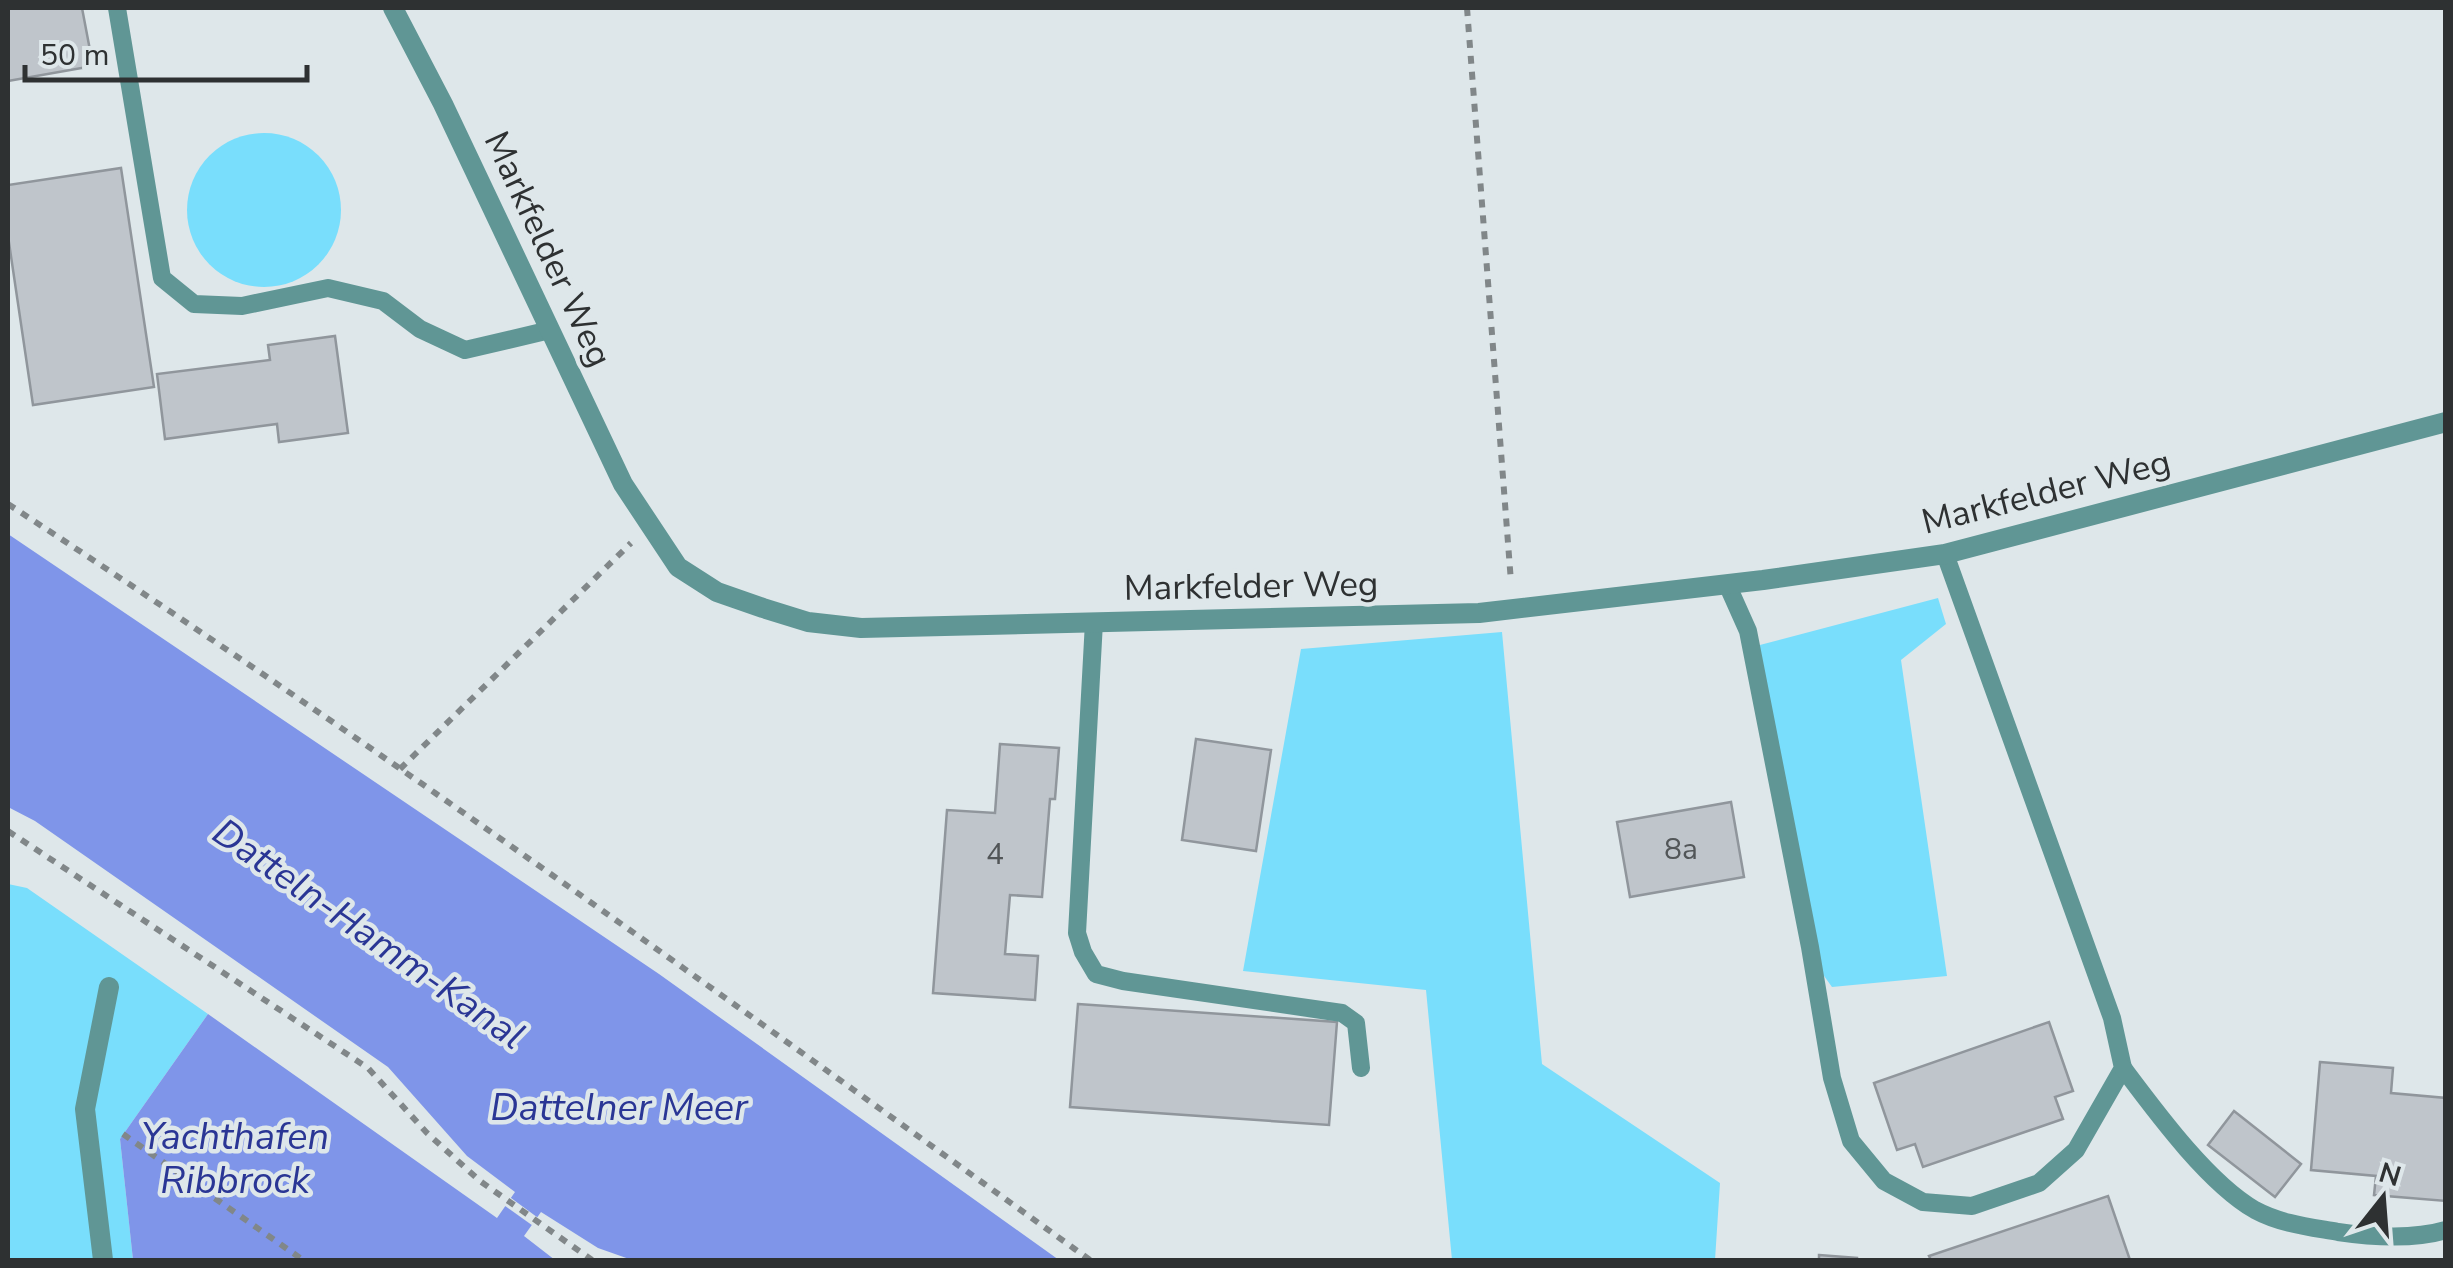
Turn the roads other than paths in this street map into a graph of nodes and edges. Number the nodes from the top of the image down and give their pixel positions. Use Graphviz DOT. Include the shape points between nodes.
graph roads {
  1 [pos="117,8"];
  2 [pos="392,8"];
  3 [pos="550,330"];
  4 [pos="2446,422"];
  5 [pos="1946,554"];
  6 [pos="1727,584"];
  7 [pos="1094,622"];
  8 [pos="109,987"];
  9 [pos="1361,1068"];
  10 [pos="2123,1068"];
  11 [pos="2446,1230"];
  12 [pos="103,1260"];
  1 -- 3 [label="lane" via="162,278 194,304 242,306 328,288 383,300 420,330 465,350"];
  2 -- 3 [label="street, Markfelder Weg"];
  3 -- 7 [label="street, Markfelder Weg" via="623,484 678,567 717,592 808,622 861,628"];
  4 -- 5 [label="street, Markfelder Weg"];
  5 -- 6 [label="street, Markfelder Weg"];
  5 -- 10 [label="lane" via="2112,1018"];
  6 -- 7 [label="street, Markfelder Weg" via="1479,613"];
  6 -- 10 [label="lane" via="1748,631 1832,1078 1851,1141 1873,1168 1924,1202 1972,1206 2039,1182 2076,1150"];
  7 -- 9 [label="lane" via="1078,880 1082,952 1096,974 1123,981 1342,1013 1356,1023"];
  8 -- 12 [label="street" via="85,1109"];
  10 -- 11 [label="lane" via="2216,1178 2256,1210 2288,1223 2364,1236"];
}
